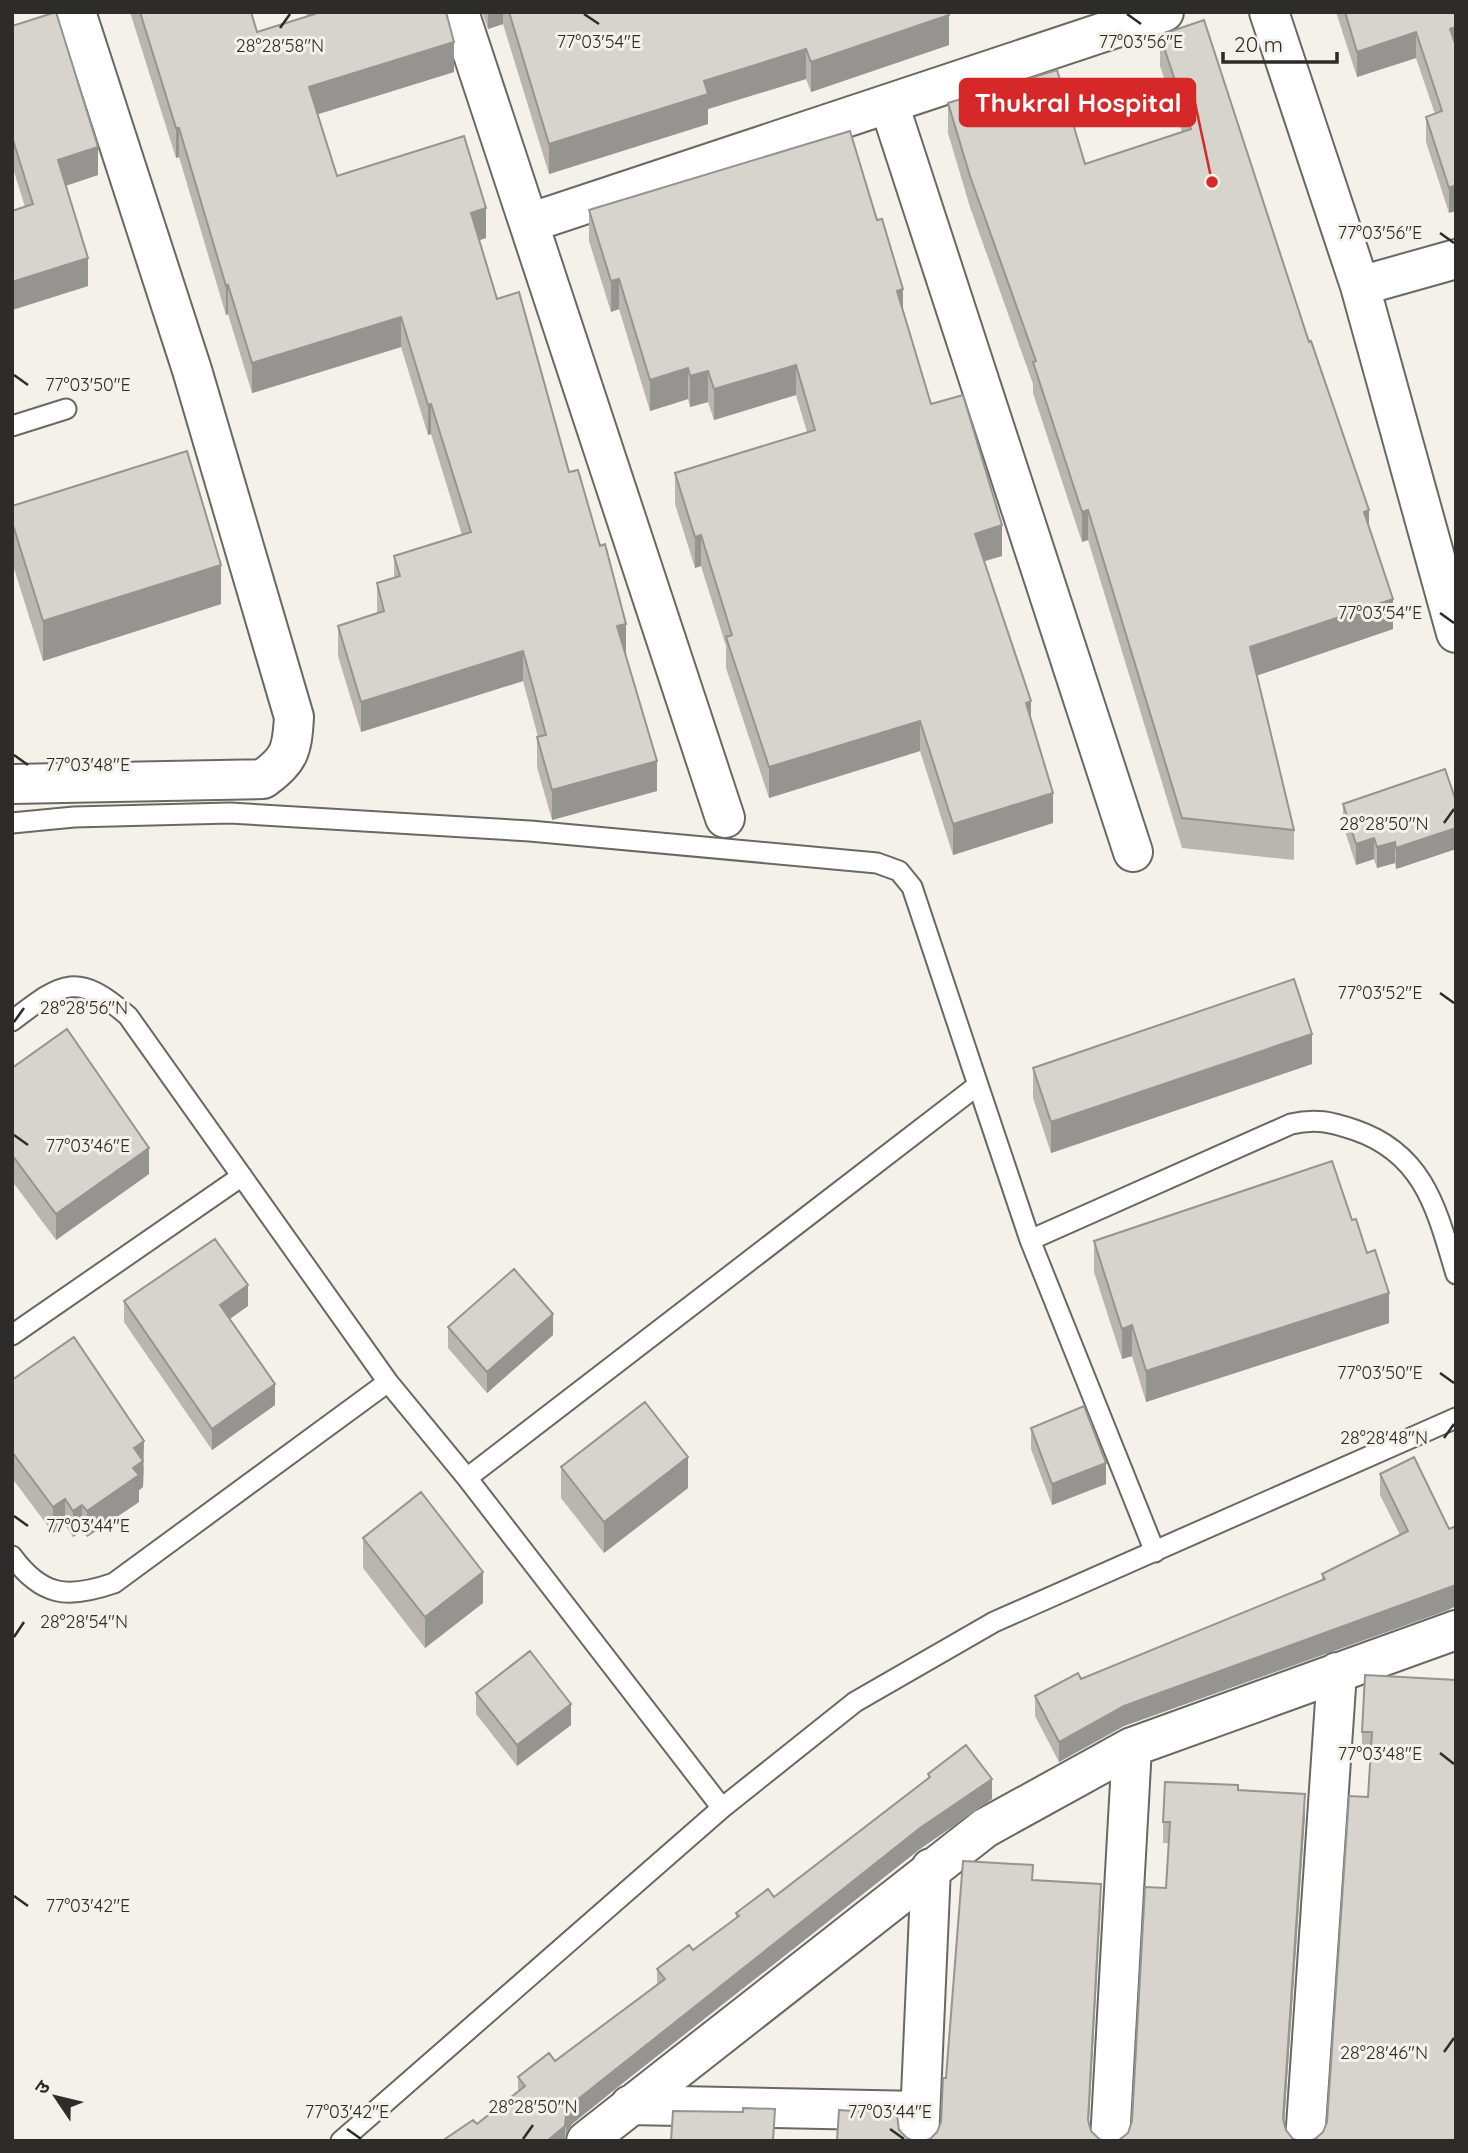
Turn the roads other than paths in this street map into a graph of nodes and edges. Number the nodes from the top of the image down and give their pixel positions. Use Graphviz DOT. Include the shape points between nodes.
graph roads {
  1 [pos="76,12"];
  2 [pos="459,12"];
  3 [pos="1164,12"];
  4 [pos="1269,12"];
  5 [pos="889,104"];
  6 [pos="528,223"];
  7 [pos="1456,259"];
  8 [pos="1360,286"];
  9 [pos="66,409"];
  10 [pos="12,426"];
  11 [pos="1456,633"];
  12 [pos="12,783"];
  13 [pos="724,818"];
  14 [pos="12,823"];
  15 [pos="1133,852"];
  16 [pos="12,1021"];
  17 [pos="978,1085"];
  18 [pos="242,1176"];
  19 [pos="1030,1240"];
  20 [pos="1456,1274"];
  21 [pos="12,1335"];
  22 [pos="388,1382"];
  23 [pos="1456,1418"];
  24 [pos="467,1478"];
  25 [pos="1155,1552"];
  26 [pos="12,1556"];
  27 [pos="1456,1630"];
  28 [pos="1338,1672"];
  29 [pos="1132,1747"];
  30 [pos="722,1808"];
  31 [pos="931,1868"];
  32 [pos="630,2105"];
  33 [pos="920,2126"];
  34 [pos="341,2141"];
  35 [pos="586,2141"];
  36 [pos="1110,2141"];
  37 [pos="1305,2141"];
  1 -- 12 [label="street" via="196,383 294,717 293,744 284,764 263,779"];
  2 -- 6 [label="street"];
  3 -- 5 [label="street"];
  4 -- 8 [label="street"];
  5 -- 6 [label="street"];
  5 -- 15 [label="street"];
  6 -- 13 [label="street"];
  7 -- 8 [label="street"];
  8 -- 11 [label="street"];
  9 -- 10 [label="lane"];
  14 -- 17 [label="lane" via="230,813 530,831 877,863 899,871 912,887"];
  16 -- 18 [label="lane" via="55,989 81,986 104,995 128,1016"];
  17 -- 19 [label="lane"];
  17 -- 24 [label="lane"];
  18 -- 21 [label="lane"];
  18 -- 22 [label="lane"];
  19 -- 20 [label="lane" via="1292,1124 1313,1119 1361,1132 1388,1147 1417,1173 1438,1214"];
  19 -- 25 [label="lane"];
  22 -- 24 [label="lane"];
  22 -- 26 [label="lane" via="114,1583 83,1594 53,1592 26,1574"];
  23 -- 25 [label="lane"];
  24 -- 30 [label="lane"];
  25 -- 30 [label="lane" via="994,1622 855,1702"];
  27 -- 28 [label="street"];
  28 -- 29 [label="street"];
  28 -- 37 [label="street"];
  29 -- 31 [label="street" via="985,1828"];
  29 -- 36 [label="street"];
  30 -- 34 [label="lane"];
  31 -- 32 [label="street"];
  31 -- 33 [label="street"];
  32 -- 33 [label="street"];
  32 -- 35 [label="street"];
}
